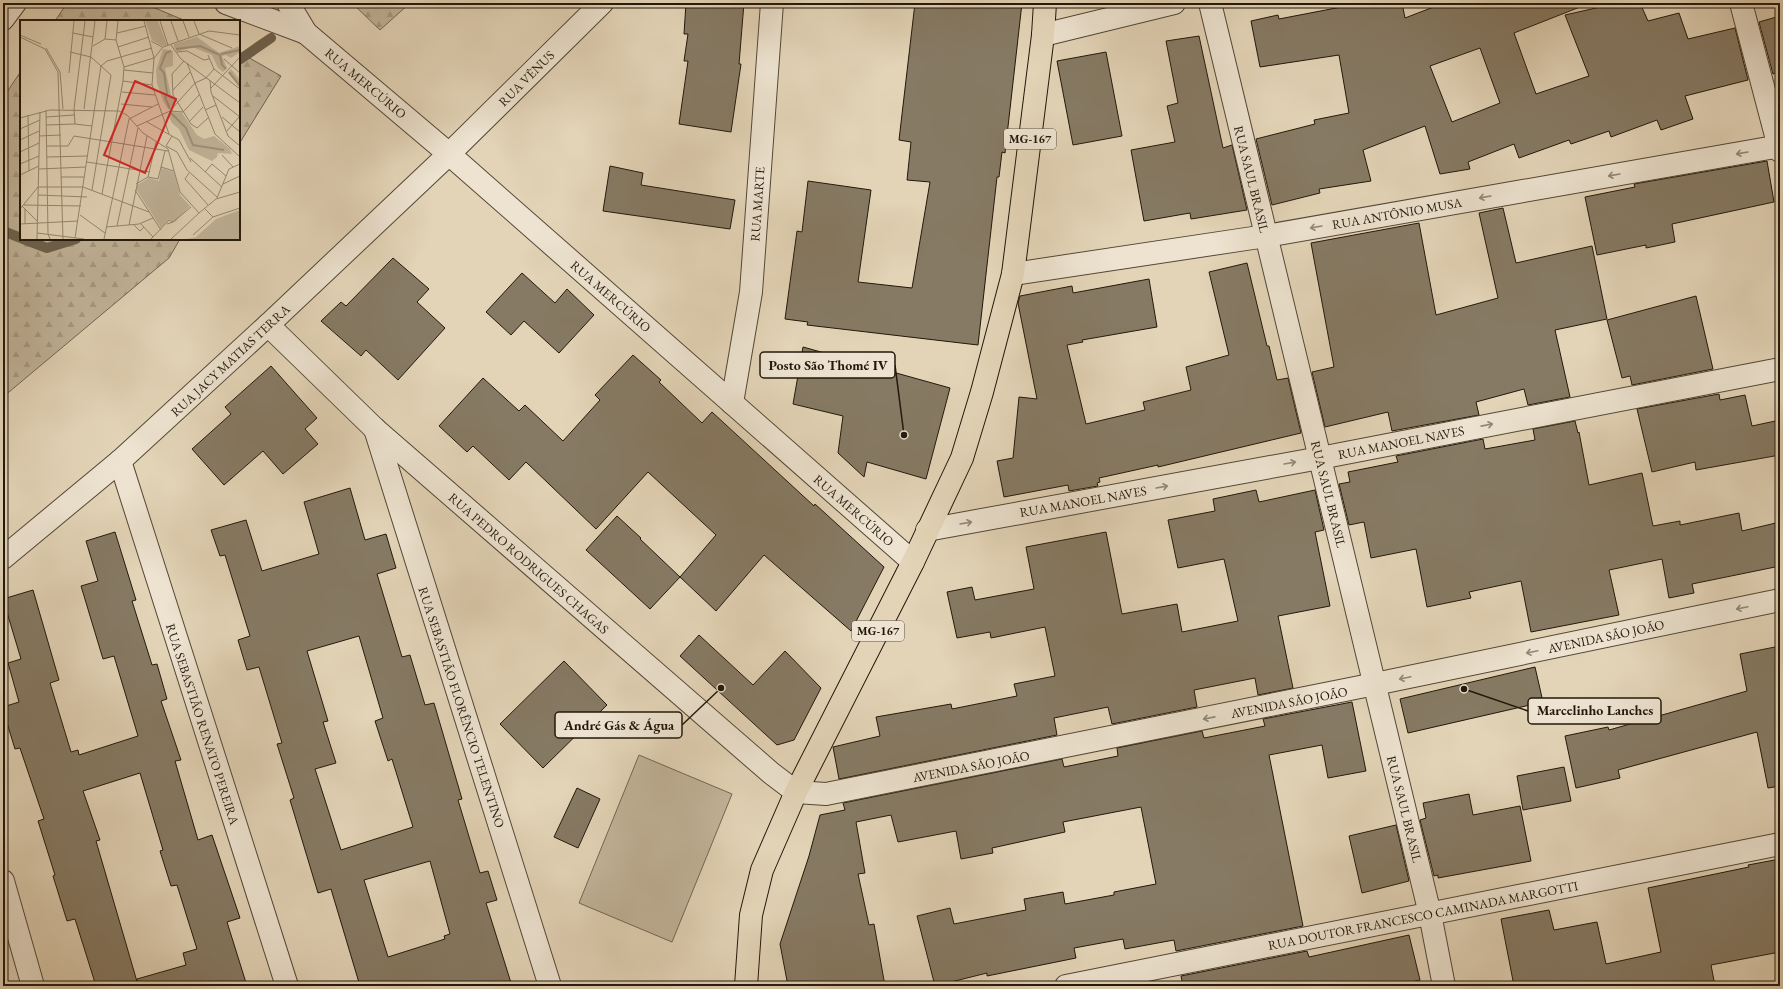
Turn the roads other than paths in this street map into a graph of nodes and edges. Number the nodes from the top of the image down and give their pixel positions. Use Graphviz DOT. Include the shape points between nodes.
graph roads {
  1 [pos="15,3"];
  2 [pos="226,3"];
  3 [pos="288,3"];
  4 [pos="602,3"];
  5 [pos="772,3"];
  6 [pos="1045,3"];
  7 [pos="1174,3"];
  8 [pos="1210,3"];
  9 [pos="1741,3"];
  10 [pos="3,19"];
  11 [pos="306,32"];
  12 [pos="1043,35"];
  13 [pos="1780,148"];
  14 [pos="449,154"];
  15 [pos="1266,236"];
  16 [pos="1012,274"];
  17 [pos="268,325"];
  18 [pos="1780,369"];
  19 [pos="732,403"];
  20 [pos="375,429"];
  21 [pos="1320,458"];
  22 [pos="120,461"];
  23 [pos="927,530"];
  24 [pos="3,558"];
  25 [pos="912,562"];
  26 [pos="1780,600"];
  27 [pos="1375,684"];
  28 [pos="796,792"];
  29 [pos="1780,844"];
  30 [pos="3,881"];
  31 [pos="1430,914"];
  32 [pos="33,986"];
  33 [pos="287,986"];
  34 [pos="550,986"];
  35 [pos="746,986"];
  36 [pos="1066,986"];
  37 [pos="1444,986"];
  1 -- 10 [label="street"];
  2 -- 11 [label="street"];
  3 -- 11 [label="street"];
  4 -- 14 [label="street, RUA VÊNUS"];
  5 -- 19 [label="street, RUA MARTE" via="751,292"];
  6 -- 12 [label="main road, MG-167"];
  7 -- 12 [label="street"];
  8 -- 15 [label="street, RUA SAUL BRASIL"];
  9 -- 13 [label="street"];
  11 -- 14 [label="street, RUA MERCÚRIO"];
  12 -- 16 [label="main road, MG-167"];
  13 -- 15 [label="street, RUA ANTÔNIO MUSA, one-way"];
  14 -- 17 [label="street, RUA JACY MATIAS TERRA"];
  14 -- 19 [label="street, RUA MERCÚRIO"];
  15 -- 16 [label="street, RUA ANTÔNIO MUSA"];
  15 -- 21 [label="street, RUA SAUL BRASIL"];
  16 -- 23 [label="main road, MG-167" via="962,458"];
  17 -- 20 [label="street, RUA PEDRO RODRIGUES CHAGAS"];
  17 -- 22 [label="street, RUA JACY MATIAS TERRA"];
  21 -- 18 [label="street, RUA MANOEL NAVES, one-way"];
  19 -- 25 [label="street, RUA MERCÚRIO"];
  20 -- 28 [label="street, RUA PEDRO RODRIGUES CHAGAS"];
  20 -- 34 [label="street, RUA SEBASTIÃO FLORÊNCIO TELENTINO"];
  23 -- 21 [label="street, RUA MANOEL NAVES, one-way"];
  21 -- 27 [label="street, RUA SAUL BRASIL"];
  22 -- 24 [label="street, RUA JACY MATIAS TERRA"];
  22 -- 33 [label="street, RUA SEBASTIÃO RENATO PEREIRA"];
  23 -- 25 [label="main road, MG-167"];
  25 -- 28 [label="main road, MG-167"];
  26 -- 27 [label="street, AVENIDA SÃO JOÃO, one-way"];
  27 -- 28 [label="street, AVENIDA SÃO JOÃO, one-way" via="826,794"];
  27 -- 31 [label="street, RUA SAUL BRASIL"];
  28 -- 35 [label="main road, MG-167" via="762,870 751,915"];
  29 -- 31 [label="street, RUA DOUTOR FRANCESCO CAMINADA MARGOTTI"];
  30 -- 32 [label="street"];
  31 -- 36 [label="street, RUA DOUTOR FRANCESCO CAMINADA MARGOTTI"];
  31 -- 37 [label="street, RUA SAUL BRASIL"];
}
